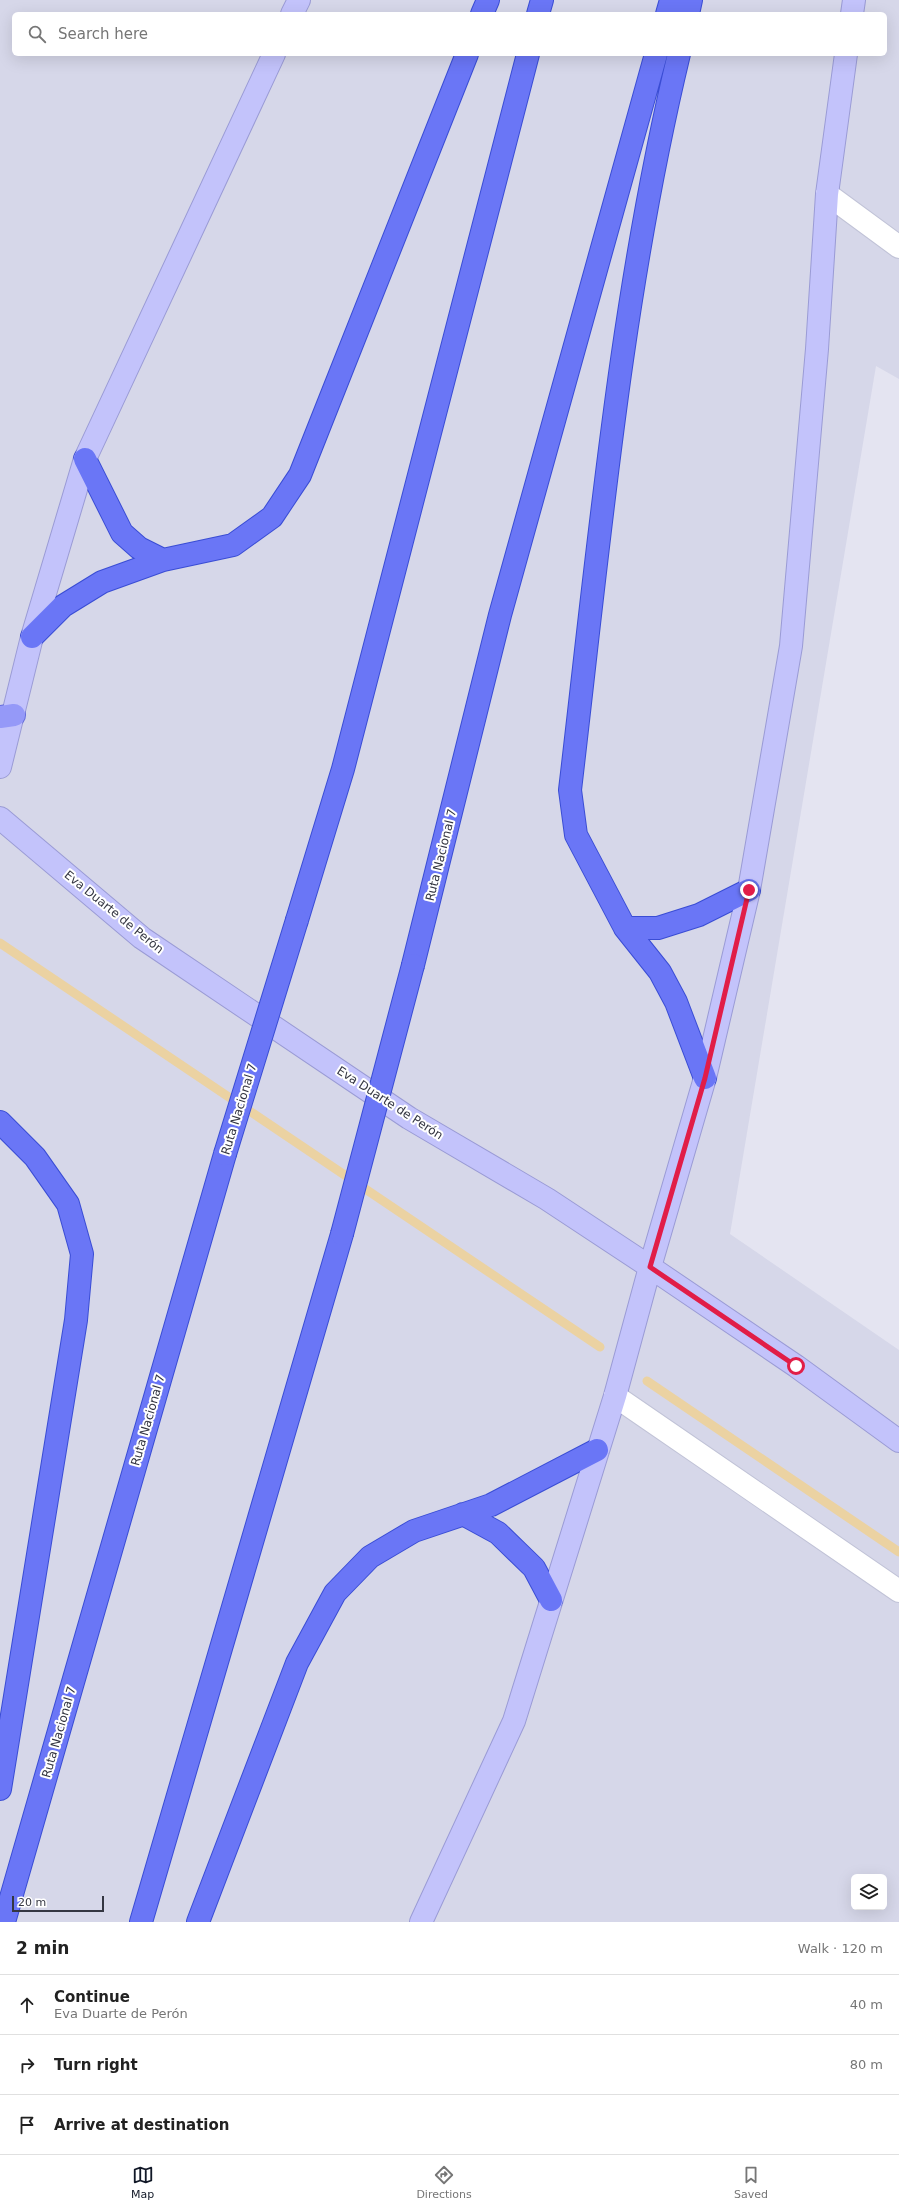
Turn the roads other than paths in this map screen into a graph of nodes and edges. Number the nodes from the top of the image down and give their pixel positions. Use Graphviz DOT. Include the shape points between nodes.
graph roads {
  1 [pos="299,0"];
  2 [pos="488,0"];
  3 [pos="542,0"];
  4 [pos="671,0"];
  5 [pos="691,0"];
  6 [pos="854,0"];
  7 [pos="293,12"];
  8 [pos="483,12"];
  9 [pos="539,12"];
  10 [pos="668,12"];
  11 [pos="688,12"];
  12 [pos="852,12"];
  13 [pos="273,56"];
  14 [pos="465,56"];
  15 [pos="527,56"];
  16 [pos="655,56"];
  17 [pos="678,56"];
  18 [pos="846,56"];
  19 [pos="827,194"];
  20 [pos="899,247"];
  21 [pos="85,459"];
  22 [pos="163,560"];
  23 [pos="32,637"];
  24 [pos="7,716"];
  25 [pos="0,767"];
  26 [pos="0,818"];
  27 [pos="749,890"];
  28 [pos="625,928"];
  29 [pos="705,1078"];
  30 [pos="1,1125"];
  31 [pos="650,1267"];
  32 [pos="615,1396"];
  33 [pos="899,1441"];
  34 [pos="597,1450"];
  35 [pos="463,1514"];
  36 [pos="899,1591"];
  37 [pos="551,1600"];
  38 [pos="0,1789"];
  39 [pos="4,1922"];
  40 [pos="141,1922"];
  41 [pos="198,1922"];
  42 [pos="421,1922"];
  1 -- 7 [label="street"];
  2 -- 8 [label="highway"];
  3 -- 9 [label="highway"];
  4 -- 10 [label="highway"];
  5 -- 11 [label="highway"];
  6 -- 12 [label="street"];
  13 -- 21 [label="street"];
  14 -- 22 [label="highway" via="300,475 272,517 233,545"];
  15 -- 39 [label="highway, Ruta Nacional 7, bridge" via="343,769 225,1154"];
  16 -- 40 [label="highway, Ruta Nacional 7, bridge" via="500,615 413,965 342,1234"];
  17 -- 28 [label="highway" via="642,231 614,410 570,790 576,835"];
  18 -- 19 [label="street"];
  19 -- 20 [label="street"];
  19 -- 27 [label="street" via="817,349 791,646"];
  21 -- 22 [label="highway" via="122,533 139,548"];
  21 -- 23 [label="street"];
  22 -- 23 [label="highway" via="102,582 63,606"];
  23 -- 24 [label="street"];
  24 -- 25 [label="street"];
  26 -- 31 [label="street, Eva Duarte de Perón" via="142,938 409,1118 547,1199"];
  27 -- 28 [label="highway" via="699,915 665,926"];
  27 -- 29 [label="street"];
  28 -- 29 [label="highway" via="660,972 676,1002"];
  29 -- 31 [label="street"];
  30 -- 38 [label="highway" via="35,1157 68,1204 82,1254 76,1320"];
  31 -- 32 [label="street"];
  31 -- 33 [label="street, Eva Duarte de Perón" via="796,1366"];
  32 -- 34 [label="street"];
  32 -- 36 [label="street"];
  34 -- 35 [label="highway" via="491,1505"];
  34 -- 37 [label="street"];
  35 -- 37 [label="highway" via="498,1533 534,1568"];
  35 -- 41 [label="highway" via="414,1531 370,1557 335,1593 297,1663"];
  37 -- 42 [label="street" via="514,1721"];
}
